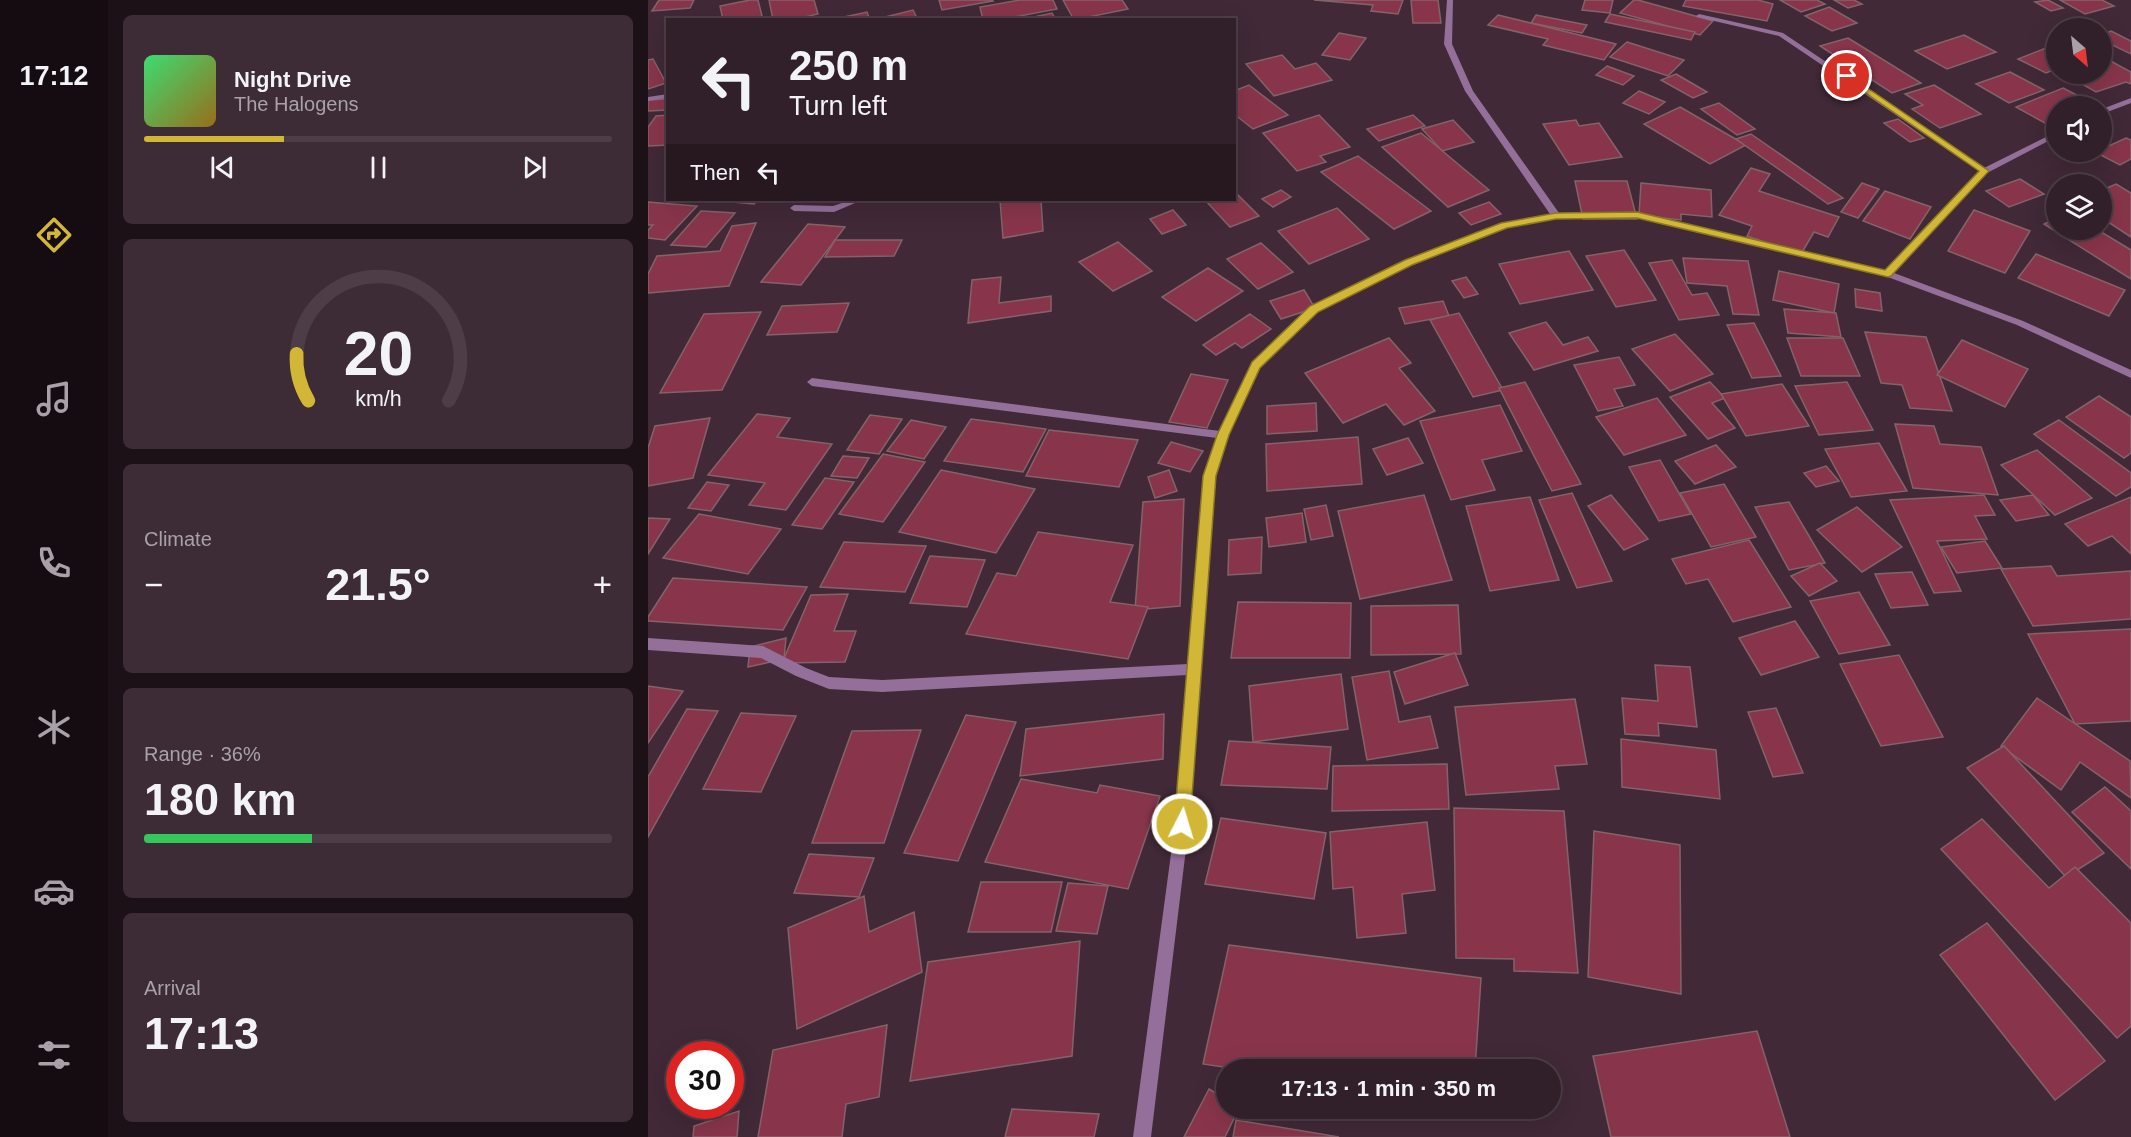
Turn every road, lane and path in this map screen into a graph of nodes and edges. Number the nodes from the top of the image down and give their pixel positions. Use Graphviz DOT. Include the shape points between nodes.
graph roads {
  1 [pos="1450,0"];
  2 [pos="1698,16"];
  3 [pos="666,96"];
  4 [pos="648,99"];
  5 [pos="2131,100"];
  6 [pos="2112,108"];
  7 [pos="2046,139"];
  8 [pos="1984,171"];
  9 [pos="855,201"];
  10 [pos="794,208"];
  11 [pos="1556,216"];
  12 [pos="1888,274"];
  13 [pos="2131,374"];
  14 [pos="812,382"];
  15 [pos="1223,435"];
  16 [pos="648,645"];
  17 [pos="1194,669"];
  18 [pos="1142,1137"];
  1 -- 11 [label="street" via="1448,44 1469,91"];
  2 -- 8 [label="street" via="1781,34"];
  3 -- 4 [label="street"];
  5 -- 6 [label="street"];
  7 -- 8 [label="street"];
  8 -- 12 [label="street"];
  9 -- 10 [label="street" via="834,209"];
  11 -- 12 [label="street" via="1637,215"];
  11 -- 15 [label="street" via="1504,225 1409,263 1314,309 1256,365"];
  12 -- 13 [label="street" via="2020,323"];
  14 -- 15 [label="street"];
  15 -- 17 [label="street" via="1209,476"];
  16 -- 17 [label="street" via="763,652 829,683 882,686"];
  17 -- 18 [label="street" via="1182,824"];
}
